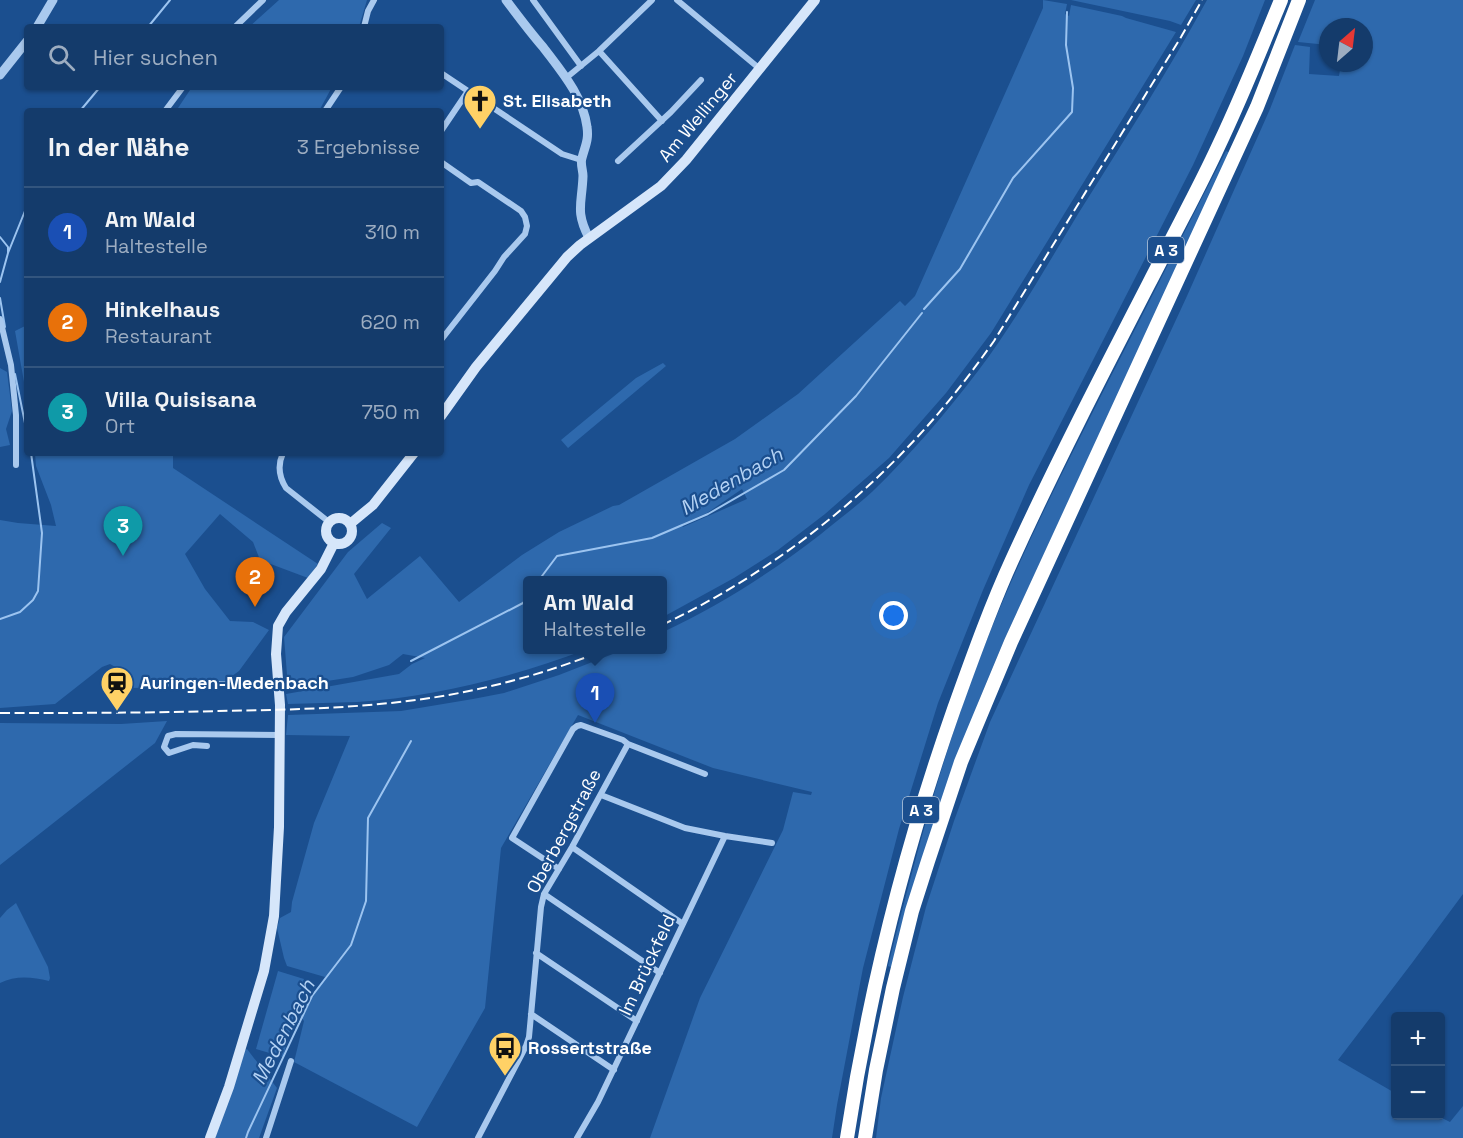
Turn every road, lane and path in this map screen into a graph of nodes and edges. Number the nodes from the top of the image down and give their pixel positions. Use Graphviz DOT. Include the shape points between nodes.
graph roads {
  1 [pos="53,0"];
  2 [pos="263,0"];
  3 [pos="374,0"];
  4 [pos="506,0"];
  5 [pos="532,0"];
  6 [pos="652,0"];
  7 [pos="677,0"];
  8 [pos="815,0"];
  9 [pos="1281,0"];
  10 [pos="1299,0"];
  11 [pos="40,24"];
  12 [pos="238,24"];
  13 [pos="365,24"];
  14 [pos="24,45"];
  15 [pos="599,51"];
  16 [pos="581,66"];
  17 [pos="760,69"];
  18 [pos="0,75"];
  19 [pos="444,75"];
  20 [pos="566,78"];
  21 [pos="700,80"];
  22 [pos="181,90"];
  23 [pos="339,90"];
  24 [pos="468,91"];
  25 [pos="167,108"];
  26 [pos="327,108"];
  27 [pos="662,121"];
  28 [pos="444,127"];
  29 [pos="581,160"];
  30 [pos="618,161"];
  31 [pos="444,164"];
  32 [pos="589,238"];
  33 [pos="0,319"];
  34 [pos="444,336"];
  35 [pos="444,412"];
  36 [pos="282,456"];
  37 [pos="412,456"];
  38 [pos="16,465"];
  39 [pos="329,522"];
  40 [pos="350,524"];
  41 [pos="334,543"];
  42 [pos="171,684"];
  43 [pos="278,686"];
  44 [pos="280,735"];
  45 [pos="628,744"];
  46 [pos="207,746"];
  47 [pos="705,774"];
  48 [pos="601,795"];
  49 [pos="725,836"];
  50 [pos="772,843"];
  51 [pos="572,848"];
  52 [pos="559,869"];
  53 [pos="544,894"];
  54 [pos="683,924"];
  55 [pos="536,953"];
  56 [pos="660,973"];
  57 [pos="531,1014"];
  58 [pos="637,1021"];
  59 [pos="291,1061"];
  60 [pos="614,1070"];
  61 [pos="210,1138"];
  62 [pos="266,1138"];
  63 [pos="478,1138"];
  64 [pos="577,1138"];
  65 [pos="847,1138"];
  66 [pos="865,1138"];
  1 -- 11 [label="street"];
  2 -- 12 [label="street"];
  3 -- 13 [label="street"];
  4 -- 20 [label="street"];
  5 -- 16 [label="street"];
  6 -- 15 [label="street"];
  7 -- 17 [label="street"];
  8 -- 17 [label="main road, Am Wellinger"];
  9 -- 65 [label="highway, A 3" via="1217,150 1059,458 983,631 938,753 896,897 869,1012"];
  10 -- 66 [label="highway, A 3" via="1257,107 1011,642 961,762 912,911 876,1070"];
  14 -- 18 [label="street"];
  15 -- 16 [label="street"];
  15 -- 27 [label="street"];
  16 -- 20 [label="street"];
  17 -- 32 [label="main road, Am Wellinger" via="687,160 661,186"];
  19 -- 24 [label="street"];
  20 -- 29 [label="street" via="580,102 588,129"];
  21 -- 27 [label="street"];
  22 -- 25 [label="street"];
  23 -- 26 [label="street"];
  24 -- 28 [label="street"];
  24 -- 29 [label="street" via="562,154"];
  27 -- 30 [label="street"];
  29 -- 32 [label="street" via="579,212"];
  31 -- 34 [label="street" via="521,211 527,226 525,234"];
  32 -- 35 [label="main road, Am Wellinger" via="556,270"];
  33 -- 38 [label="street" via="11,365"];
  36 -- 39 [label="street" via="279,471 286,488"];
  37 -- 40 [label="main road" via="381,496"];
  39 -- 40 [label="main road" via="340,518"];
  39 -- 41 [label="main road" via="326,534"];
  40 -- 41 [label="main road" via="350,540"];
  41 -- 43 [label="main road" via="321,569 278,626"];
  42 -- 43 [label="street"];
  43 -- 44 [label="main road"];
  44 -- 46 [label="street" via="176,734 168,736 164,747 172,756 193,745"];
  44 -- 61 [label="main road" via="279,827 269,947 229,1087"];
  45 -- 47 [label="street"];
  45 -- 48 [label="street, Oberbergstraße"];
  45 -- 52 [label="street" via="577,726 521,820 512,838"];
  48 -- 49 [label="street" via="686,828"];
  48 -- 51 [label="street, Oberbergstraße"];
  49 -- 50 [label="street"];
  49 -- 54 [label="street, Im Brückfeld"];
  51 -- 52 [label="street, Oberbergstraße"];
  51 -- 54 [label="street"];
  52 -- 53 [label="street, Oberbergstraße"];
  53 -- 55 [label="street, Oberbergstraße"];
  53 -- 56 [label="street"];
  54 -- 56 [label="street, Im Brückfeld"];
  55 -- 57 [label="street, Oberbergstraße"];
  55 -- 58 [label="street"];
  56 -- 58 [label="street, Im Brückfeld"];
  57 -- 60 [label="street"];
  57 -- 63 [label="street, Oberbergstraße" via="526,1046"];
  58 -- 60 [label="street, Im Brückfeld"];
  59 -- 62 [label="street"];
  60 -- 64 [label="street, Im Brückfeld"];
}
